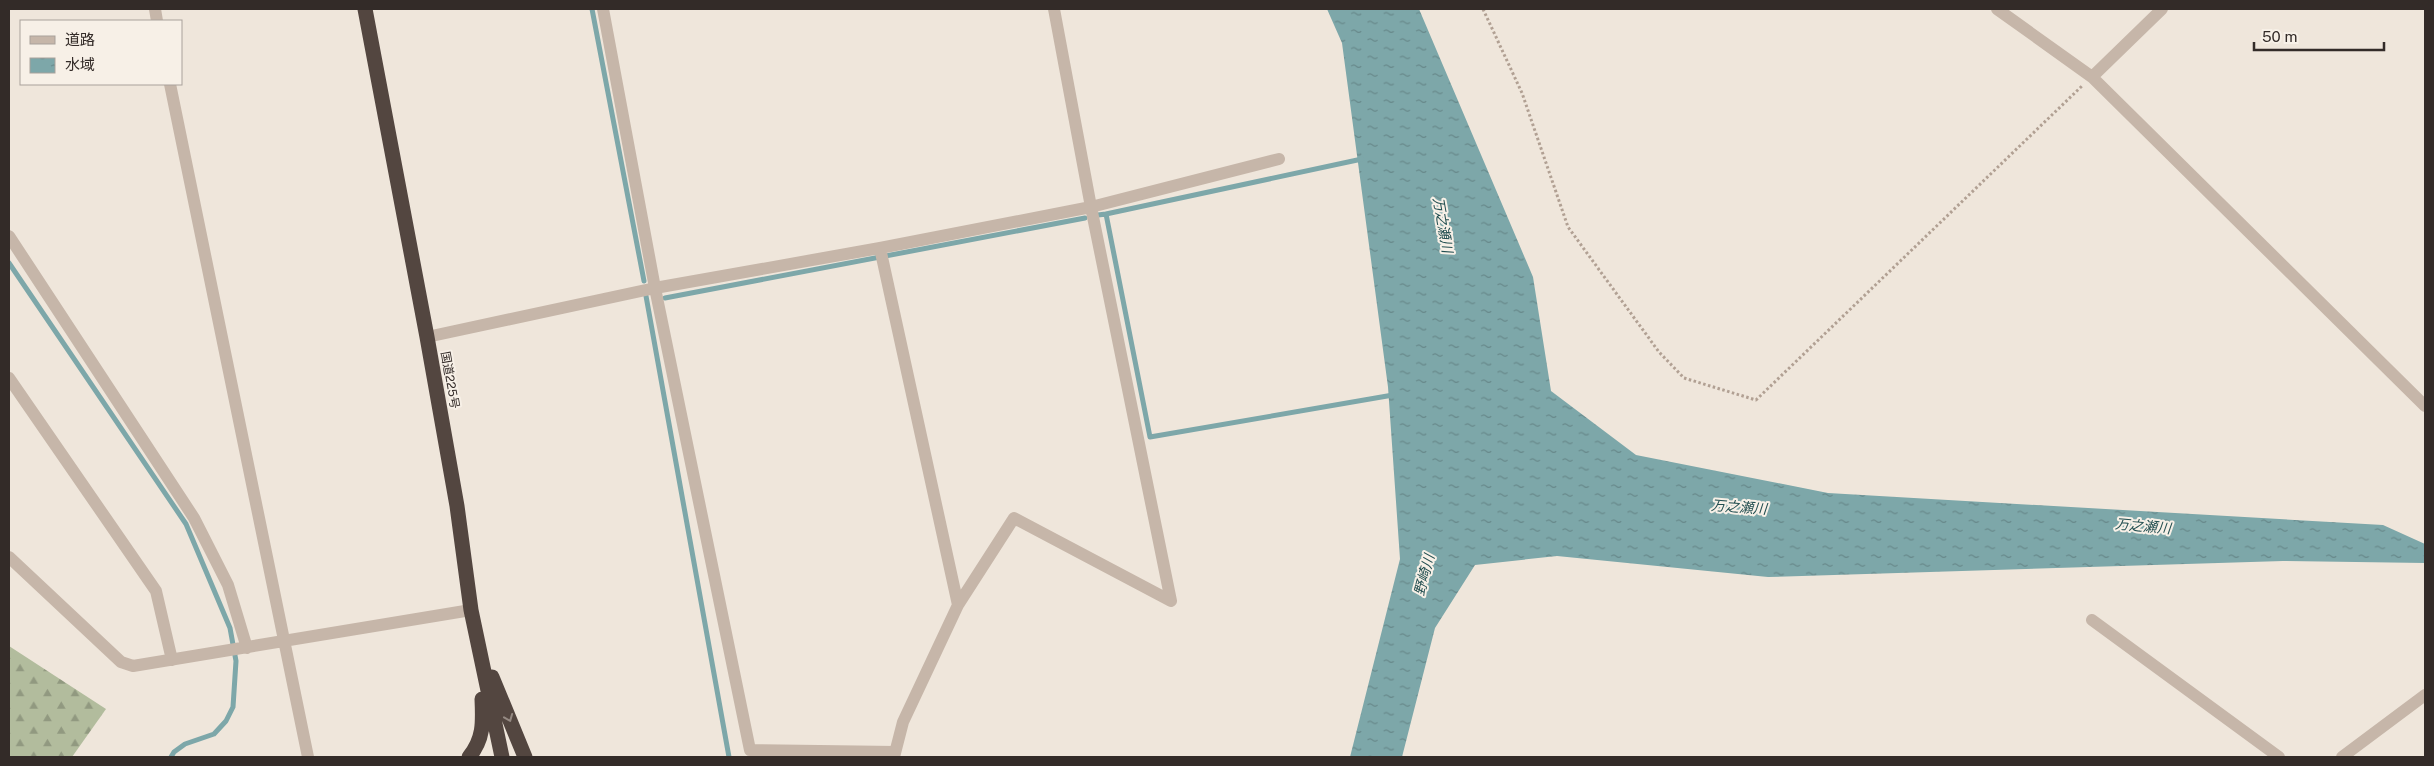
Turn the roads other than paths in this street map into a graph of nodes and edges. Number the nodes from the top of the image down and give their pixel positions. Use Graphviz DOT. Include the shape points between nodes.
graph roads {
  1 [pos="365,9"];
  2 [pos="603,9"];
  3 [pos="1054,9"];
  4 [pos="1997,9"];
  5 [pos="2162,9"];
  6 [pos="2092,77"];
  7 [pos="170,85"];
  8 [pos="1279,159"];
  9 [pos="1091,207"];
  10 [pos="9,236"];
  11 [pos="881,254"];
  12 [pos="655,288"];
  13 [pos="427,337"];
  14 [pos="9,378"];
  15 [pos="13,391"];
  16 [pos="2425,406"];
  17 [pos="9,557"];
  18 [pos="958,606"];
  19 [pos="471,610"];
  20 [pos="2092,620"];
  21 [pos="477,640"];
  22 [pos="284,641"];
  23 [pos="237,649"];
  24 [pos="172,660"];
  25 [pos="2425,694"];
  26 [pos="895,754"];
  27 [pos="308,757"];
  28 [pos="469,757"];
  29 [pos="502,757"];
  30 [pos="525,757"];
  31 [pos="2279,757"];
  32 [pos="2342,757"];
  1 -- 13 [label="highway, 国道225号"];
  2 -- 12 [label="street"];
  3 -- 9 [label="street"];
  4 -- 6 [label="street"];
  5 -- 6 [label="street"];
  6 -- 16 [label="street"];
  7 -- 22 [label="street"];
  8 -- 9 [label="street"];
  9 -- 11 [label="street"];
  9 -- 18 [label="street" via="1172,602 1014,518"];
  10 -- 23 [label="street" via="194,518 228,585"];
  11 -- 12 [label="street"];
  11 -- 18 [label="street"];
  12 -- 13 [label="street"];
  12 -- 26 [label="street" via="750,750"];
  13 -- 19 [label="highway, 国道225号"];
  14 -- 15 [label="street"];
  15 -- 24 [label="street" via="156,591"];
  17 -- 24 [label="street" via="121,662 133,666"];
  18 -- 26 [label="street" via="903,722"];
  19 -- 21 [label="highway, 国道225号"];
  19 -- 22 [label="street"];
  20 -- 31 [label="street"];
  21 -- 28 [label="highway" via="484,728 477,747"];
  21 -- 29 [label="highway, 国道225号"];
  21 -- 30 [label="highway, one-way"];
  22 -- 23 [label="street"];
  22 -- 27 [label="street"];
  23 -- 24 [label="street"];
  25 -- 32 [label="street"];
}
